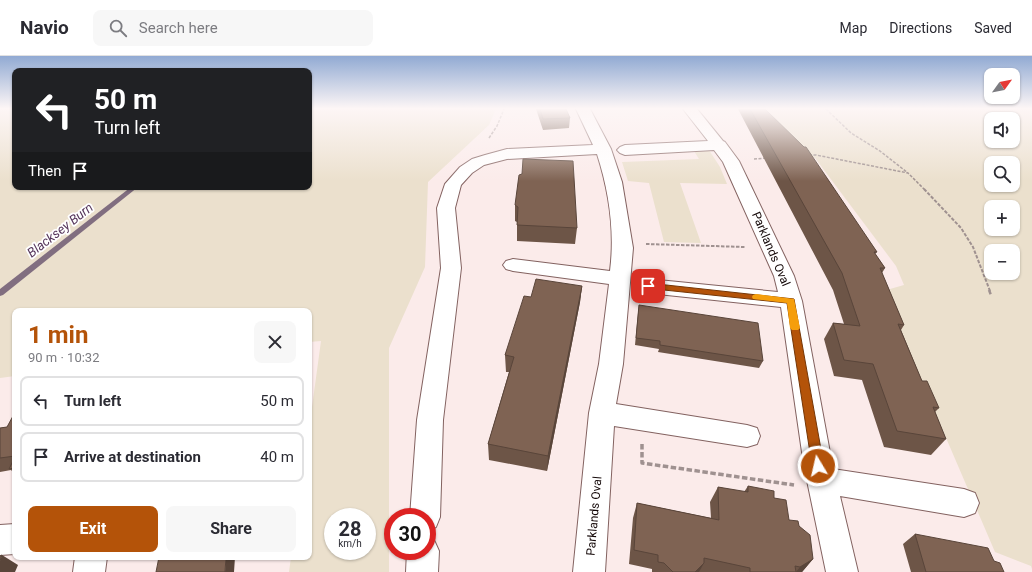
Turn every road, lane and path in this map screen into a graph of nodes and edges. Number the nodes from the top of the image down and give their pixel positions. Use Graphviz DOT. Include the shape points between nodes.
graph roads {
  1 [pos="492,133"];
  2 [pos="595,133"];
  3 [pos="709,133"];
  4 [pos="852,133"];
  5 [pos="603,149"];
  6 [pos="625,150"];
  7 [pos="725,153"];
  8 [pos="808,155"];
  9 [pos="491,158"];
  10 [pos="770,158"];
  11 [pos="908,173"];
  12 [pos="622,243"];
  13 [pos="772,248"];
  14 [pos="513,265"];
  15 [pos="620,279"];
  16 [pos="648,286"];
  17 [pos="991,295"];
  18 [pos="791,301"];
  19 [pos="602,413"];
  20 [pos="642,419"];
  21 [pos="747,436"];
  22 [pos="822,485"];
  23 [pos="964,503"];
  24 [pos="425,508"];
  25 [pos="12,539"];
  26 [pos="0,540"];
  27 [pos="91,560"];
  28 [pos="423,560"];
  29 [pos="89,572"];
  30 [pos="422,572"];
  31 [pos="589,572"];
  32 [pos="842,572"];
  1 -- 9 [label="path" via="482,149"];
  2 -- 5 [label="street, Parklands Oval"];
  3 -- 7 [label="street, Parklands Oval"];
  4 -- 11 [label="path"];
  5 -- 9 [label="street" via="507,154"];
  5 -- 12 [label="street, Parklands Oval" via="614,182"];
  6 -- 7 [label="street"];
  7 -- 10 [label="path"];
  7 -- 13 [label="street, Parklands Oval"];
  8 -- 11 [label="path"];
  9 -- 24 [label="street" via="478,162 466,170 453,184 446,208 451,268 430,420"];
  11 -- 17 [label="path" via="961,228 973,247"];
  12 -- 13 [label="path"];
  12 -- 15 [label="street, Parklands Oval"];
  13 -- 18 [label="street, Parklands Oval"];
  14 -- 15 [label="street"];
  15 -- 19 [label="street, Parklands Oval" via="611,364"];
  16 -- 18 [label="street"];
  18 -- 22 [label="street, Parklands Oval"];
  19 -- 20 [label="street"];
  19 -- 31 [label="street, Parklands Oval"];
  20 -- 21 [label="street"];
  20 -- 22 [label="path" via="642,463"];
  22 -- 23 [label="street"];
  22 -- 32 [label="street, Parklands Oval"];
  25 -- 26 [label="street"];
  27 -- 29 [label="street"];
  28 -- 30 [label="street"];
}
